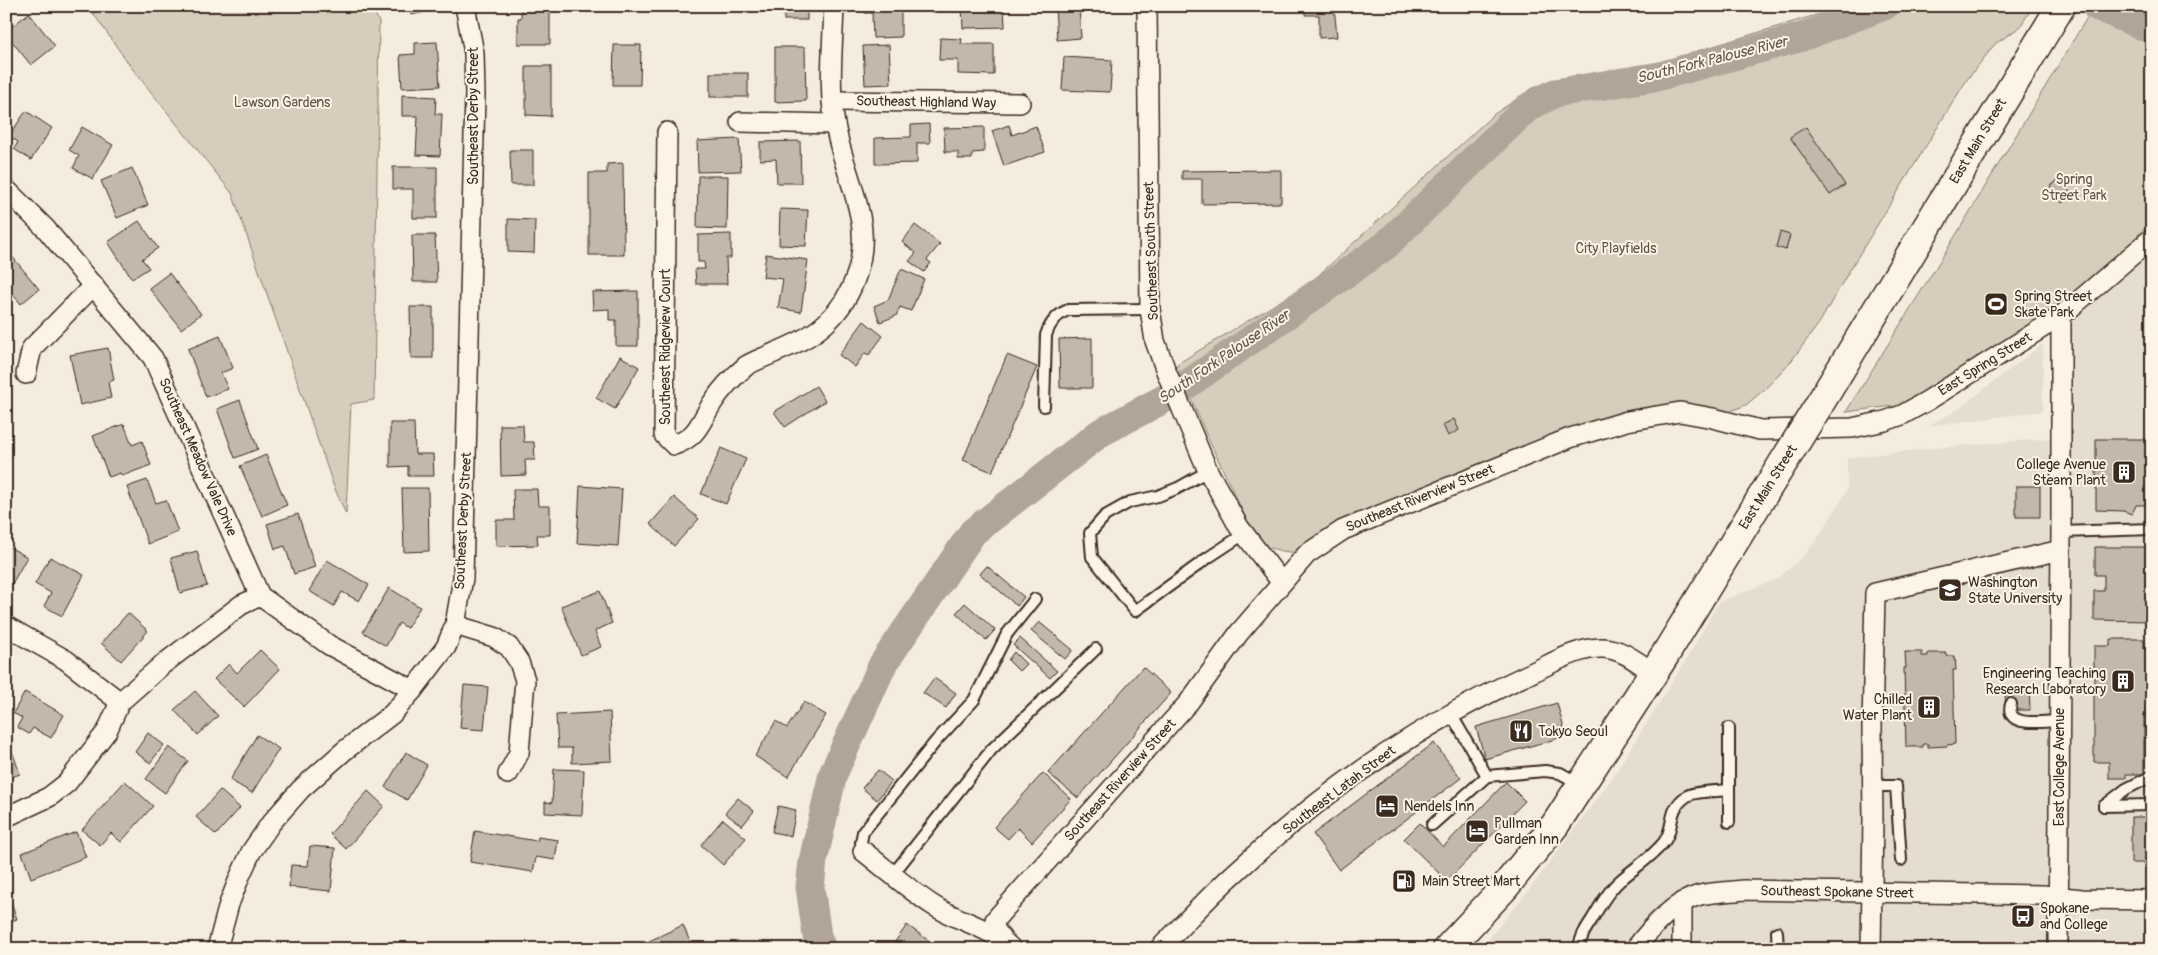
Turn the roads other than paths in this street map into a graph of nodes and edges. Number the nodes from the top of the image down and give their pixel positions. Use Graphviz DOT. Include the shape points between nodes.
graph roads {
  1 [pos="465,6"];
  2 [pos="834,6"];
  3 [pos="1147,6"];
  4 [pos="2061,6"];
  5 [pos="832,101"];
  6 [pos="1020,104"];
  7 [pos="740,122"];
  8 [pos="834,124"];
  9 [pos="667,132"];
  10 [pos="6,189"];
  11 [pos="2152,238"];
  12 [pos="94,285"];
  13 [pos="1150,308"];
  14 [pos="2061,316"];
  15 [pos="26,374"];
  16 [pos="1044,406"];
  17 [pos="1852,428"];
  18 [pos="1208,471"];
  19 [pos="2152,530"];
  20 [pos="1244,534"];
  21 [pos="2061,541"];
  22 [pos="1282,582"];
  23 [pos="260,596"];
  24 [pos="1035,599"];
  25 [pos="455,625"];
  26 [pos="6,626"];
  27 [pos="1096,649"];
  28 [pos="1654,673"];
  29 [pos="413,690"];
  30 [pos="120,702"];
  31 [pos="2011,704"];
  32 [pos="1451,714"];
  33 [pos="2059,721"];
  34 [pos="1729,728"];
  35 [pos="508,774"];
  36 [pos="1487,776"];
  37 [pos="2152,776"];
  38 [pos="1581,785"];
  39 [pos="1872,786"];
  40 [pos="1729,790"];
  41 [pos="2152,805"];
  42 [pos="6,816"];
  43 [pos="1729,822"];
  44 [pos="1432,825"];
  45 [pos="863,851"];
  46 [pos="1901,860"];
  47 [pos="893,874"];
  48 [pos="1871,892"];
  49 [pos="2059,896"];
  50 [pos="2152,900"];
  51 [pos="1682,902"];
  52 [pos="1777,932"];
  53 [pos="1007,944"];
  54 [pos="217,949"];
  55 [pos="1160,949"];
  56 [pos="1447,949"];
  57 [pos="1579,949"];
  58 [pos="1635,949"];
  59 [pos="1682,949"];
  60 [pos="1778,949"];
  61 [pos="1870,949"];
  62 [pos="2058,949"];
  1 -- 25 [label="street, Southeast Derby Street" via="474,53 476,95 463,578"];
  2 -- 5 [label="street, Southeast Ridgeview Court"];
  3 -- 13 [label="street, Southeast South Street"];
  4 -- 28 [label="main road, East Main Street, bridge"];
  5 -- 6 [label="street, Southeast Highland Way"];
  5 -- 8 [label="street, Southeast Ridgeview Court"];
  7 -- 8 [label="street"];
  8 -- 9 [label="street, Southeast Ridgeview Court" via="860,217 862,248 856,278 845,302 808,338 748,364 729,381 698,429 687,441 674,445 664,435"];
  10 -- 12 [label="street, Southeast Meadow Vale Drive"];
  11 -- 14 [label="street, East Spring Street"];
  12 -- 15 [label="street" via="32,348"];
  12 -- 23 [label="street, Southeast Meadow Vale Drive" via="153,358"];
  13 -- 16 [label="lane" via="1068,310 1060,313 1046,335"];
  13 -- 18 [label="street, Southeast South Street" via="1155,341"];
  14 -- 17 [label="street, East Spring Street" via="1902,414"];
  14 -- 21 [label="street, East College Avenue"];
  17 -- 22 [label="street, Southeast Riverview Street" via="1760,430 1680,412 1627,421 1570,438 1343,530 1307,554"];
  18 -- 20 [label="street, Southeast South Street"];
  18 -- 20 [label="lane" via="1178,488 1130,502 1105,516 1090,533 1092,557 1135,611"];
  19 -- 21 [label="lane"];
  20 -- 22 [label="street, Southeast South Street"];
  21 -- 33 [label="street, East College Avenue"];
  21 -- 39 [label="street" via="1875,592"];
  22 -- 53 [label="street, Southeast Riverview Street" via="1233,640 1189,702 995,920 994,928"];
  23 -- 29 [label="street" via="329,645"];
  23 -- 30 [label="street" via="241,605"];
  24 -- 45 [label="lane" via="1007,634 974,700 936,741 863,832"];
  25 -- 29 [label="street, Southeast Derby Street" via="446,648"];
  25 -- 35 [label="street" via="494,637 509,647 520,662 525,680 519,753"];
  26 -- 30 [label="street" via="66,660"];
  27 -- 47 [label="lane" via="992,749"];
  28 -- 32 [label="street, Southeast Latah Street" via="1620,651 1586,650 1510,683"];
  28 -- 38 [label="main road, East Main Street"];
  29 -- 54 [label="street, Southeast Derby Street" via="392,714 301,789 271,823 240,876"];
  30 -- 42 [label="street" via="107,731 68,783 49,797"];
  31 -- 33 [label="lane" via="2010,714 2018,721"];
  32 -- 36 [label="lane"];
  32 -- 55 [label="street, Southeast Latah Street" via="1376,759 1310,809 1237,871"];
  33 -- 49 [label="street, East College Avenue"];
  34 -- 40 [label="lane"];
  36 -- 38 [label="lane" via="1545,771 1560,773"];
  36 -- 44 [label="lane"];
  37 -- 41 [label="lane" via="2126,789 2104,806"];
  38 -- 56 [label="main road, East Main Street" via="1555,825"];
  39 -- 46 [label="lane" via="1896,786"];
  39 -- 48 [label="street"];
  40 -- 43 [label="lane"];
  40 -- 57 [label="lane" via="1689,794 1678,804 1672,813 1665,841 1621,879 1604,899 1580,939"];
  45 -- 47 [label="street"];
  47 -- 53 [label="street" via="935,906 983,928"];
  48 -- 49 [label="street, Southeast Spokane Street"];
  48 -- 51 [label="street, Southeast Spokane Street" via="1743,890 1700,895"];
  48 -- 61 [label="street"];
  49 -- 50 [label="street, Southeast Spokane Street"];
  49 -- 62 [label="street, East College Avenue"];
  51 -- 58 [label="street, Southeast Spokane Street"];
  51 -- 59 [label="street"];
  52 -- 60 [label="lane"];
}
